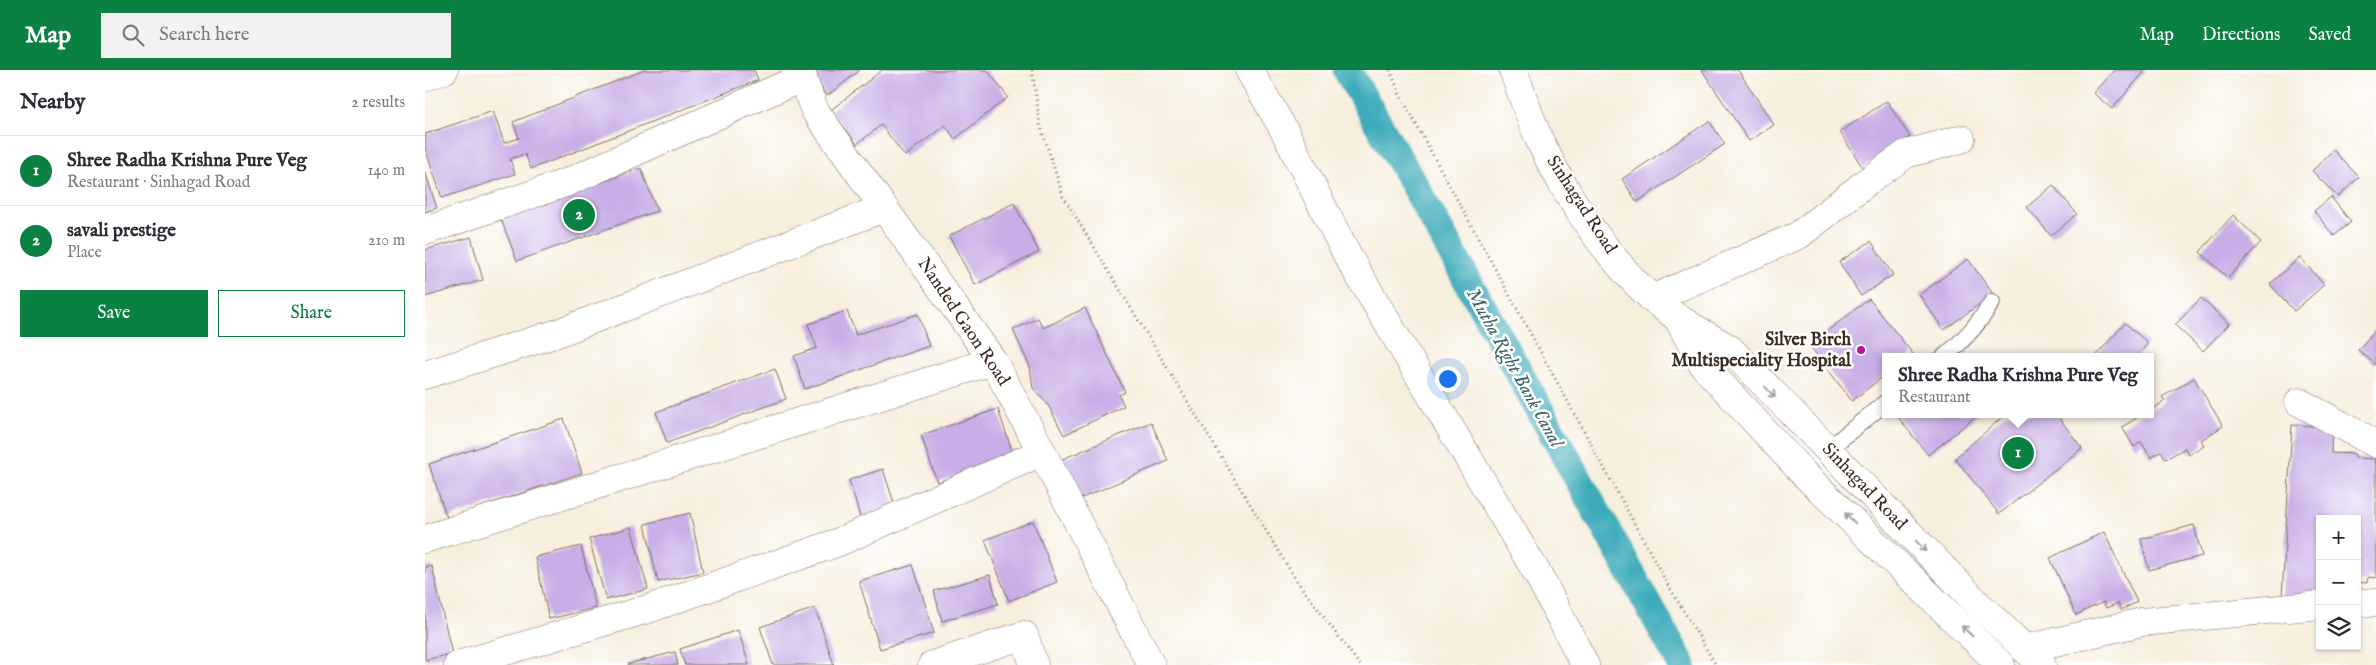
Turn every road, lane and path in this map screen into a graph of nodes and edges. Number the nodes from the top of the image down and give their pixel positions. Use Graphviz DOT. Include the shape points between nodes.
graph roads {
  1 [pos="443,70"];
  2 [pos="1032,70"];
  3 [pos="1249,70"];
  4 [pos="1390,70"];
  5 [pos="1513,70"];
  6 [pos="801,73"];
  7 [pos="425,77"];
  8 [pos="1961,139"];
  9 [pos="884,208"];
  10 [pos="425,231"];
  11 [pos="1653,299"];
  12 [pos="1992,302"];
  13 [pos="1678,319"];
  14 [pos="1948,353"];
  15 [pos="993,361"];
  16 [pos="425,375"];
  17 [pos="2299,402"];
  18 [pos="1882,405"];
  19 [pos="2376,444"];
  20 [pos="1827,450"];
  21 [pos="1042,452"];
  22 [pos="425,539"];
  23 [pos="2376,602"];
  24 [pos="2361,603"];
  25 [pos="2316,605"];
  26 [pos="2033,657"];
  27 [pos="458,665"];
  28 [pos="933,665"];
  29 [pos="1034,665"];
  30 [pos="1151,665"];
  31 [pos="1360,665"];
  32 [pos="1585,665"];
  33 [pos="1716,665"];
  34 [pos="2001,665"];
  1 -- 7 [label="street"];
  2 -- 31 [label="path" via="1041,124 1063,196 1295,580"];
  3 -- 32 [label="street" via="1284,130 1347,255 1540,578"];
  4 -- 33 [label="path" via="1400,96 1668,585"];
  5 -- 11 [label="street, Sinhagad Road" via="1540,140 1567,190 1588,224"];
  6 -- 9 [label="street, Nanded Gaon Road" via="815,110"];
  6 -- 10 [label="street" via="568,182"];
  8 -- 11 [label="street" via="1906,154 1799,235"];
  9 -- 15 [label="street, Nanded Gaon Road"];
  9 -- 16 [label="street" via="555,334"];
  11 -- 13 [label="street, Sinhagad Road"];
  12 -- 14 [label="lane" via="1982,319"];
  13 -- 20 [label="street, Sinhagad Road, one-way" via="1730,349"];
  34 -- 13 [label="street, Sinhagad Road, one-way" via="1804,474 1703,365"];
  15 -- 21 [label="street, Nanded Gaon Road"];
  15 -- 22 [label="street"];
  17 -- 19 [label="street"];
  18 -- 20 [label="lane"];
  20 -- 26 [label="street, Sinhagad Road, one-way"];
  21 -- 27 [label="street" via="839,542 648,609"];
  21 -- 30 [label="street, Nanded Gaon Road"];
  23 -- 24 [label="street"];
  25 -- 26 [label="street" via="2142,622"];
  28 -- 29 [label="street" via="1024,635"];
}
